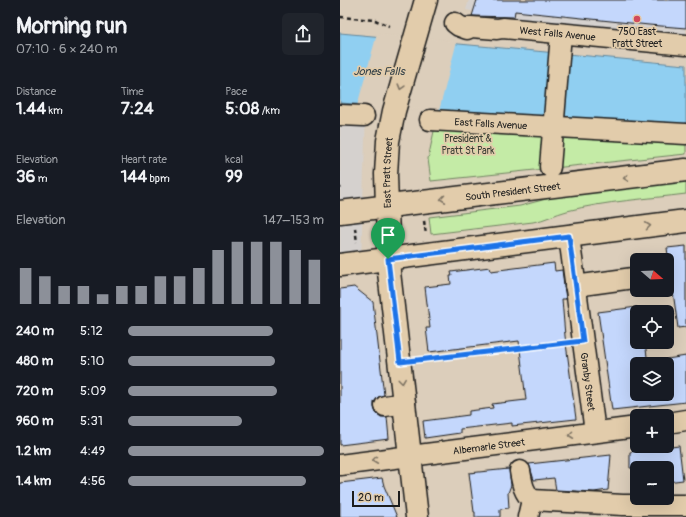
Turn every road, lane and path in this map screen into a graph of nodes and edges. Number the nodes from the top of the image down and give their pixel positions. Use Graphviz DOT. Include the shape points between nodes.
graph roads {
  1 [pos="420,1"];
  2 [pos="340,17"];
  3 [pos="455,23"];
  4 [pos="389,26"];
  5 [pos="560,42"];
  6 [pos="686,45"];
  7 [pos="340,115"];
  8 [pos="364,116"];
  9 [pos="430,120"];
  10 [pos="552,127"];
  11 [pos="686,134"];
  12 [pos="550,168"];
  13 [pos="686,170"];
  14 [pos="386,206"];
  15 [pos="340,212"];
  16 [pos="424,218"];
  17 [pos="686,221"];
  18 [pos="426,234"];
  19 [pos="569,236"];
  20 [pos="388,259"];
  21 [pos="340,265"];
  22 [pos="630,278"];
  23 [pos="576,286"];
  24 [pos="583,341"];
  25 [pos="400,362"];
  26 [pos="686,420"];
  27 [pos="674,422"];
  28 [pos="630,428"];
  29 [pos="595,432"];
  30 [pos="411,456"];
  31 [pos="340,465"];
  32 [pos="520,472"];
  33 [pos="686,505"];
  34 [pos="530,508"];
  35 [pos="417,517"];
  1 -- 14 [label="main road, East Pratt Street, one-way" via="415,36 394,110 386,162"];
  2 -- 4 [label="path" via="375,20"];
  3 -- 5 [label="street, West Falls Avenue" via="467,29 503,28"];
  5 -- 6 [label="street, West Falls Avenue"];
  5 -- 10 [label="street"];
  7 -- 8 [label="street"];
  9 -- 10 [label="street, East Falls Avenue"];
  10 -- 11 [label="street, East Falls Avenue"];
  10 -- 12 [label="street"];
  13 -- 14 [label="main road, South President Street, one-way"];
  14 -- 15 [label="main road, South President Street"];
  14 -- 20 [label="main road, East Pratt Street"];
  16 -- 18 [label="path"];
  19 -- 17 [label="main road, one-way"];
  19 -- 20 [label="main road"];
  19 -- 23 [label="street, Granby Street"];
  20 -- 21 [label="main road"];
  20 -- 25 [label="main road, East Pratt Street"];
  22 -- 23 [label="street"];
  23 -- 24 [label="street, Granby Street"];
  24 -- 25 [label="path"];
  24 -- 29 [label="street, Granby Street"];
  25 -- 30 [label="main road, East Pratt Street, one-way" via="395,405"];
  26 -- 27 [label="street"];
  28 -- 29 [label="street, Albemarle Street"];
  29 -- 30 [label="street, Albemarle Street, one-way"];
  30 -- 31 [label="street, Albemarle Street, one-way"];
  30 -- 35 [label="main road, East Pratt Street"];
  32 -- 34 [label="street"];
  33 -- 34 [label="street"];
}
